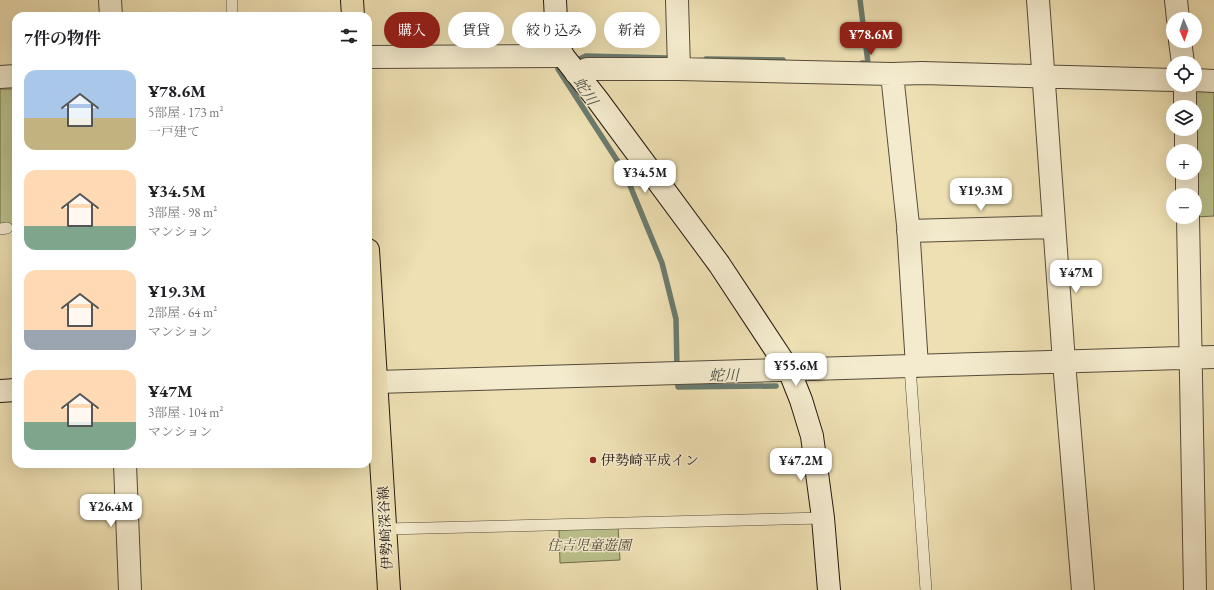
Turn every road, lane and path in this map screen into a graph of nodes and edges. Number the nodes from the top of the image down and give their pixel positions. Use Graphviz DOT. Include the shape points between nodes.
graph roads {
  1 [pos="110,0"];
  2 [pos="232,0"];
  3 [pos="352,0"];
  4 [pos="555,0"];
  5 [pos="677,0"];
  6 [pos="1038,0"];
  7 [pos="1176,0"];
  8 [pos="111,12"];
  9 [pos="232,12"];
  10 [pos="353,12"];
  11 [pos="1177,12"];
  12 [pos="563,56"];
  13 [pos="372,57"];
  14 [pos="679,69"];
  15 [pos="576,73"];
  16 [pos="892,74"];
  17 [pos="12,76"];
  18 [pos="1043,76"];
  19 [pos="0,77"];
  20 [pos="1166,80"];
  21 [pos="1202,80"];
  22 [pos="1214,81"];
  23 [pos="1188,224"];
  24 [pos="1054,228"];
  25 [pos="908,231"];
  26 [pos="1214,357"];
  27 [pos="1191,358"];
  28 [pos="1064,362"];
  29 [pos="913,366"];
  30 [pos="788,370"];
  31 [pos="372,382"];
  32 [pos="12,390"];
  33 [pos="0,391"];
  34 [pos="126,468"];
  35 [pos="823,518"];
  36 [pos="386,529"];
  37 [pos="130,590"];
  38 [pos="389,590"];
  39 [pos="830,590"];
  40 [pos="926,590"];
  41 [pos="1083,590"];
  42 [pos="1195,590"];
  1 -- 8 [label="street"];
  2 -- 9 [label="lane"];
  3 -- 10 [label="main road"];
  4 -- 12 [label="street" via="557,42"];
  5 -- 14 [label="street"];
  6 -- 18 [label="street"];
  7 -- 11 [label="street"];
  12 -- 13 [label="street"];
  12 -- 15 [label="street"];
  14 -- 15 [label="street" via="587,69"];
  14 -- 16 [label="street"];
  15 -- 30 [label="street" via="718,264"];
  16 -- 18 [label="street"];
  16 -- 25 [label="street"];
  17 -- 19 [label="street"];
  18 -- 20 [label="street"];
  18 -- 24 [label="street"];
  21 -- 22 [label="street"];
  23 -- 27 [label="street"];
  24 -- 25 [label="street"];
  24 -- 28 [label="street"];
  25 -- 29 [label="street"];
  26 -- 27 [label="street"];
  27 -- 28 [label="street"];
  27 -- 42 [label="street"];
  28 -- 29 [label="street"];
  28 -- 41 [label="street"];
  29 -- 30 [label="street"];
  29 -- 40 [label="lane"];
  30 -- 31 [label="street"];
  30 -- 35 [label="street" via="812,436"];
  31 -- 36 [label="main road, 伊勢崎深谷線"];
  32 -- 33 [label="street"];
  34 -- 37 [label="street"];
  35 -- 36 [label="lane"];
  35 -- 39 [label="street"];
  36 -- 38 [label="main road, 伊勢崎深谷線"];
}
